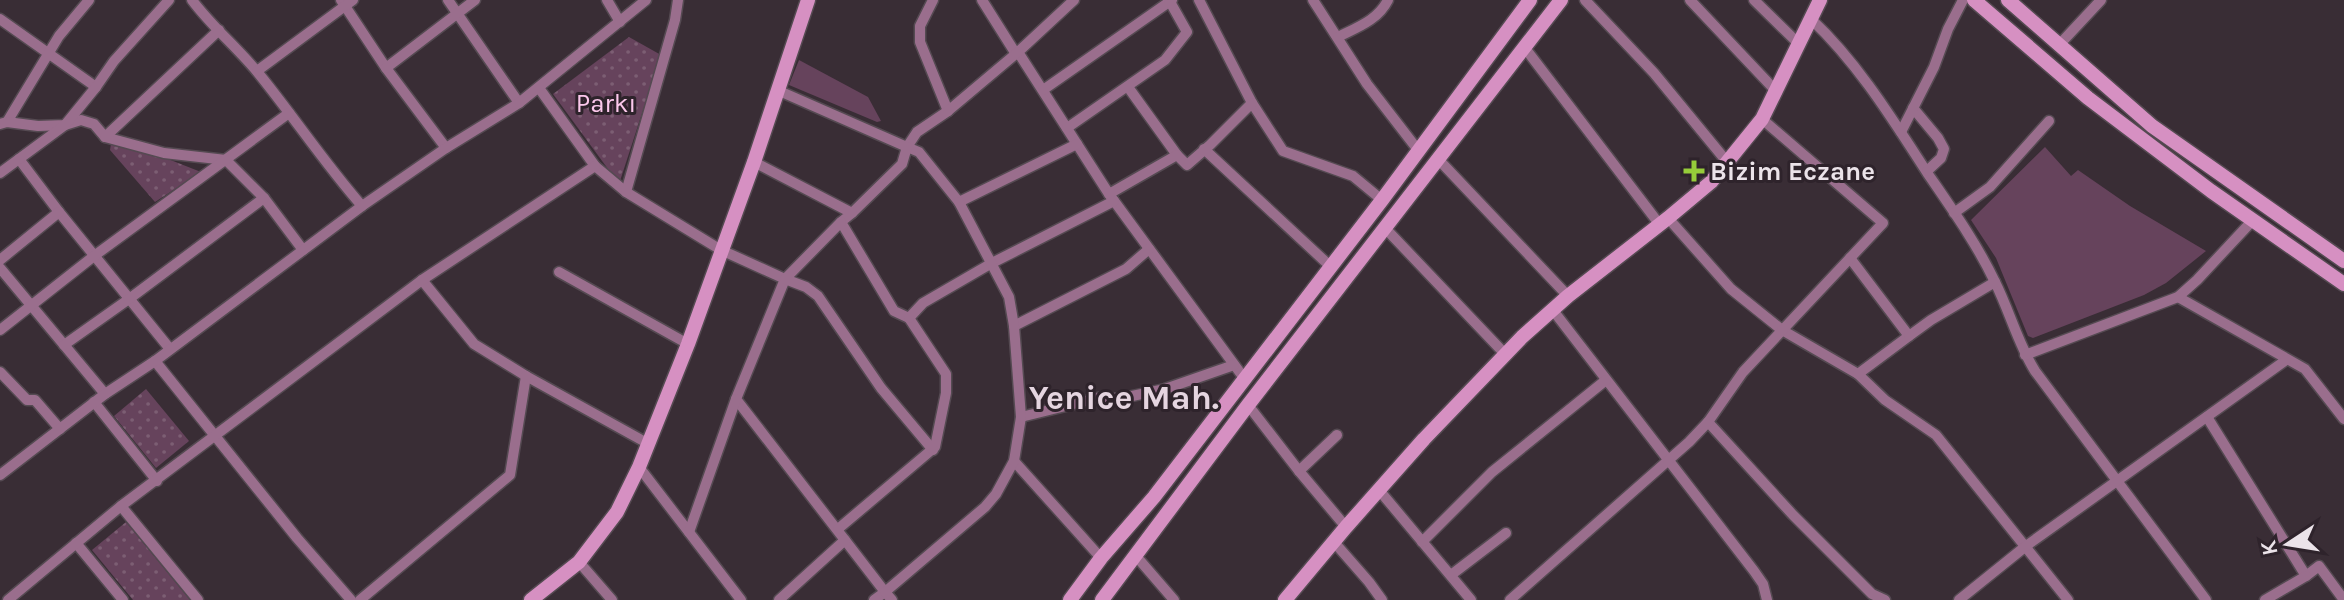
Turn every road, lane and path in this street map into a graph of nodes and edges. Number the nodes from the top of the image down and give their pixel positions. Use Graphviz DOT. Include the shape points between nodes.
graph roads {
  1 [pos="89,0"];
  2 [pos="169,0"];
  3 [pos="192,0"];
  4 [pos="448,0"];
  5 [pos="475,0"];
  6 [pos="607,0"];
  7 [pos="646,0"];
  8 [pos="678,0"];
  9 [pos="808,0"];
  10 [pos="933,0"];
  11 [pos="982,0"];
  12 [pos="1074,0"];
  13 [pos="1170,0"];
  14 [pos="1199,0"];
  15 [pos="1313,0"];
  16 [pos="1388,0"];
  17 [pos="1530,0"];
  18 [pos="1561,0"];
  19 [pos="1585,0"];
  20 [pos="1690,0"];
  21 [pos="1754,0"];
  22 [pos="1820,0"];
  23 [pos="1963,0"];
  24 [pos="1974,0"];
  25 [pos="2008,0"];
  26 [pos="2101,0"];
  27 [pos="347,2"];
  28 [pos="459,14"];
  29 [pos="0,19"];
  30 [pos="1811,19"];
  31 [pos="620,22"];
  32 [pos="219,30"];
  33 [pos="1338,37"];
  34 [pos="1799,44"];
  35 [pos="2059,45"];
  36 [pos="1525,48"];
  37 [pos="48,52"];
  38 [pos="1017,53"];
  39 [pos="386,68"];
  40 [pos="257,71"];
  41 [pos="96,87"];
  42 [pos="1128,87"];
  43 [pos="539,88"];
  44 [pos="777,90"];
  45 [pos="1043,90"];
  46 [pos="1777,92"];
  47 [pos="519,103"];
  48 [pos="1252,103"];
  49 [pos="1913,108"];
  50 [pos="948,111"];
  51 [pos="289,113"];
  52 [pos="1762,119"];
  53 [pos="2049,121"];
  54 [pos="3,123"];
  55 [pos="65,125"];
  56 [pos="1067,128"];
  57 [pos="1901,132"];
  58 [pos="105,137"];
  59 [pos="1077,144"];
  60 [pos="907,147"];
  61 [pos="446,148"];
  62 [pos="1204,149"];
  63 [pos="1418,150"];
  64 [pos="1177,155"];
  65 [pos="19,159"];
  66 [pos="226,160"];
  67 [pos="1439,160"];
  68 [pos="754,162"];
  69 [pos="1728,163"];
  70 [pos="595,166"];
  71 [pos="1927,171"];
  72 [pos="0,173"];
  73 [pos="626,192"];
  74 [pos="264,198"];
  75 [pos="1112,198"];
  76 [pos="1382,200"];
  77 [pos="959,202"];
  78 [pos="362,206"];
  79 [pos="59,212"];
  80 [pos="852,213"];
  81 [pos="1954,213"];
  82 [pos="2253,220"];
  83 [pos="841,222"];
  84 [pos="1664,222"];
  85 [pos="1386,229"];
  86 [pos="1149,249"];
  87 [pos="303,250"];
  88 [pos="721,250"];
  89 [pos="94,256"];
  90 [pos="1850,258"];
  91 [pos="0,260"];
  92 [pos="2344,261"];
  93 [pos="992,263"];
  94 [pos="1330,266"];
  95 [pos="0,268"];
  96 [pos="559,272"];
  97 [pos="785,279"];
  98 [pos="422,280"];
  99 [pos="1995,282"];
  100 [pos="2344,284"];
  101 [pos="1568,296"];
  102 [pos="2178,297"];
  103 [pos="129,299"];
  104 [pos="29,305"];
  105 [pos="1552,309"];
  106 [pos="909,318"];
  107 [pos="1014,326"];
  108 [pos="0,330"];
  109 [pos="1782,330"];
  110 [pos="1909,336"];
  111 [pos="688,344"];
  112 [pos="64,345"];
  113 [pos="170,349"];
  114 [pos="1505,354"];
  115 [pos="2025,355"];
  116 [pos="2286,360"];
  117 [pos="155,361"];
  118 [pos="1234,365"];
  119 [pos="0,372"];
  120 [pos="1858,374"];
  121 [pos="526,376"];
  122 [pos="1244,378"];
  123 [pos="1606,380"];
  124 [pos="105,394"];
  125 [pos="736,399"];
  126 [pos="94,402"];
  127 [pos="1248,405"];
  128 [pos="1021,417"];
  129 [pos="2207,417"];
  130 [pos="2344,419"];
  131 [pos="1708,422"];
  132 [pos="60,429"];
  133 [pos="216,435"];
  134 [pos="1337,435"];
  135 [pos="647,443"];
  136 [pos="933,450"];
  137 [pos="1014,461"];
  138 [pos="1668,461"];
  139 [pos="639,467"];
  140 [pos="1299,471"];
  141 [pos="1,472"];
  142 [pos="2118,480"];
  143 [pos="157,481"];
  144 [pos="1379,490"];
  145 [pos="121,506"];
  146 [pos="1346,527"];
  147 [pos="838,529"];
  148 [pos="689,532"];
  149 [pos="1506,533"];
  150 [pos="845,540"];
  151 [pos="1334,542"];
  152 [pos="1422,542"];
  153 [pos="76,543"];
  154 [pos="2026,546"];
  155 [pos="1136,556"];
  156 [pos="1101,558"];
  157 [pos="579,562"];
  158 [pos="1451,575"];
  159 [pos="2306,576"];
  160 [pos="888,596"];
  161 [pos="8,600"];
  162 [pos="123,600"];
  163 [pos="198,600"];
  164 [pos="351,600"];
  165 [pos="360,600"];
  166 [pos="531,600"];
  167 [pos="612,600"];
  168 [pos="741,600"];
  169 [pos="779,600"];
  170 [pos="874,600"];
  171 [pos="1070,600"];
  172 [pos="1102,600"];
  173 [pos="1174,600"];
  174 [pos="1285,600"];
  175 [pos="1382,600"];
  176 [pos="1471,600"];
  177 [pos="1510,600"];
  178 [pos="1767,600"];
  179 [pos="1885,600"];
  180 [pos="1959,600"];
  181 [pos="2068,600"];
  182 [pos="2206,600"];
  183 [pos="2265,600"];
  184 [pos="2344,600"];
  1 -- 37 [label="street"];
  2 -- 41 [label="street"];
  3 -- 32 [label="street"];
  4 -- 28 [label="street"];
  5 -- 28 [label="street"];
  6 -- 31 [label="street"];
  7 -- 31 [label="street"];
  8 -- 73 [label="street"];
  9 -- 44 [label="main road"];
  10 -- 50 [label="street" via="920,26 920,42"];
  11 -- 38 [label="street"];
  12 -- 38 [label="street"];
  13 -- 42 [label="street" via="1187,32 1165,60"];
  13 -- 45 [label="street"];
  14 -- 48 [label="street"];
  15 -- 33 [label="street"];
  16 -- 33 [label="street" via="1369,21"];
  17 -- 63 [label="main road"];
  18 -- 36 [label="main road"];
  19 -- 69 [label="street"];
  20 -- 46 [label="street"];
  21 -- 34 [label="street"];
  22 -- 30 [label="main road"];
  23 -- 49 [label="street"];
  24 -- 82 [label="main road" via="2088,98"];
  25 -- 35 [label="main road"];
  26 -- 35 [label="street"];
  27 -- 39 [label="street"];
  27 -- 40 [label="street"];
  28 -- 39 [label="street"];
  28 -- 47 [label="street"];
  29 -- 37 [label="street"];
  30 -- 34 [label="main road"];
  30 -- 57 [label="street"];
  31 -- 43 [label="street"];
  32 -- 40 [label="street"];
  32 -- 58 [label="street"];
  33 -- 63 [label="street"];
  34 -- 46 [label="main road"];
  35 -- 92 [label="main road" via="2152,126"];
  36 -- 67 [label="main road"];
  36 -- 84 [label="street"];
  37 -- 41 [label="street"];
  37 -- 54 [label="street"];
  38 -- 45 [label="street"];
  38 -- 50 [label="street"];
  39 -- 61 [label="street"];
  40 -- 51 [label="street"];
  41 -- 55 [label="street"];
  42 -- 56 [label="street"];
  42 -- 64 [label="street"];
  43 -- 47 [label="street"];
  43 -- 70 [label="street"];
  44 -- 60 [label="street"];
  44 -- 68 [label="main road"];
  45 -- 56 [label="street"];
  46 -- 52 [label="main road"];
  47 -- 61 [label="street"];
  48 -- 62 [label="street"];
  48 -- 76 [label="street" via="1283,151 1353,176"];
  49 -- 57 [label="street"];
  49 -- 71 [label="street" via="1944,149"];
  50 -- 60 [label="street" via="917,132"];
  51 -- 66 [label="street"];
  51 -- 78 [label="street"];
  52 -- 69 [label="main road"];
  52 -- 90 [label="street" via="1883,223"];
  53 -- 81 [label="street" via="1990,187"];
  54 -- 55 [label="street"];
  55 -- 58 [label="street" via="81,120 94,124"];
  55 -- 65 [label="street"];
  56 -- 59 [label="street"];
  57 -- 71 [label="street"];
  58 -- 66 [label="street" via="164,153"];
  59 -- 75 [label="street"];
  59 -- 77 [label="street"];
  60 -- 77 [label="street" via="919,152"];
  60 -- 80 [label="street" via="902,164"];
  61 -- 78 [label="street"];
  62 -- 64 [label="street" via="1187,165"];
  62 -- 94 [label="street"];
  63 -- 76 [label="main road"];
  64 -- 75 [label="street"];
  65 -- 72 [label="street"];
  65 -- 79 [label="street"];
  66 -- 74 [label="street"];
  66 -- 89 [label="street"];
  67 -- 85 [label="main road"];
  67 -- 101 [label="street"];
  68 -- 80 [label="street"];
  68 -- 88 [label="main road"];
  69 -- 84 [label="main road"];
  70 -- 73 [label="street"];
  70 -- 98 [label="street"];
  71 -- 81 [label="street"];
  73 -- 88 [label="street"];
  74 -- 87 [label="street"];
  74 -- 103 [label="street"];
  75 -- 86 [label="street"];
  75 -- 93 [label="street"];
  76 -- 94 [label="main road"];
  77 -- 93 [label="street"];
  78 -- 87 [label="street"];
  79 -- 89 [label="street"];
  79 -- 91 [label="street"];
  80 -- 83 [label="street"];
  81 -- 99 [label="street"];
  82 -- 100 [label="main road"];
  82 -- 102 [label="street"];
  83 -- 97 [label="street"];
  83 -- 106 [label="street" via="894,311"];
  84 -- 101 [label="main road"];
  84 -- 109 [label="street" via="1731,289"];
  85 -- 114 [label="street"];
  85 -- 127 [label="main road"];
  86 -- 107 [label="street" via="1126,269"];
  86 -- 118 [label="street"];
  87 -- 113 [label="street"];
  88 -- 97 [label="street"];
  88 -- 111 [label="main road"];
  89 -- 103 [label="street"];
  89 -- 104 [label="street"];
  90 -- 109 [label="street"];
  90 -- 110 [label="street"];
  93 -- 106 [label="street" via="923,303"];
  93 -- 107 [label="street" via="1009,297"];
  94 -- 122 [label="main road"];
  95 -- 104 [label="street"];
  96 -- 111 [label="street"];
  97 -- 125 [label="street"];
  97 -- 136 [label="street" via="818,296 881,388"];
  98 -- 121 [label="street" via="474,344"];
  98 -- 133 [label="street"];
  99 -- 110 [label="street"];
  99 -- 115 [label="street"];
  101 -- 105 [label="main road"];
  102 -- 115 [label="street"];
  102 -- 116 [label="street"];
  103 -- 112 [label="street"];
  103 -- 113 [label="street"];
  104 -- 108 [label="street"];
  104 -- 112 [label="street"];
  105 -- 114 [label="main road"];
  105 -- 123 [label="street"];
  106 -- 136 [label="street" via="946,374"];
  107 -- 128 [label="street"];
  109 -- 120 [label="street"];
  109 -- 131 [label="street" via="1743,372"];
  110 -- 120 [label="street"];
  111 -- 135 [label="main road"];
  112 -- 124 [label="street"];
  113 -- 117 [label="street"];
  114 -- 144 [label="main road"];
  115 -- 142 [label="street"];
  116 -- 129 [label="street"];
  116 -- 130 [label="street" via="2305,369"];
  117 -- 124 [label="street"];
  117 -- 133 [label="street"];
  118 -- 122 [label="street"];
  118 -- 128 [label="street" via="1165,389 1102,397"];
  119 -- 132 [label="street"];
  120 -- 154 [label="street" via="1936,435"];
  121 -- 135 [label="street"];
  121 -- 165 [label="street" via="510,475"];
  122 -- 156 [label="main road"];
  123 -- 138 [label="street"];
  123 -- 152 [label="street" via="1492,472"];
  124 -- 126 [label="street"];
  125 -- 147 [label="street"];
  125 -- 148 [label="street"];
  126 -- 132 [label="street"];
  126 -- 143 [label="street"];
  127 -- 140 [label="street"];
  127 -- 155 [label="main road"];
  128 -- 137 [label="street"];
  129 -- 142 [label="street"];
  129 -- 159 [label="street"];
  131 -- 138 [label="street"];
  131 -- 179 [label="street" via="1805,527 1872,594"];
  132 -- 141 [label="street"];
  133 -- 143 [label="street"];
  133 -- 164 [label="street"];
  134 -- 140 [label="street"];
  135 -- 139 [label="main road"];
  136 -- 147 [label="street"];
  137 -- 156 [label="street"];
  137 -- 160 [label="street" via="985,507"];
  138 -- 177 [label="street"];
  138 -- 178 [label="street" via="1763,584"];
  139 -- 148 [label="street"];
  139 -- 157 [label="main road" via="617,512"];
  140 -- 146 [label="street"];
  142 -- 154 [label="street"];
  142 -- 182 [label="street"];
  143 -- 145 [label="street"];
  144 -- 146 [label="main road"];
  144 -- 152 [label="street"];
  145 -- 153 [label="street"];
  145 -- 163 [label="street"];
  146 -- 151 [label="main road"];
  147 -- 150 [label="street"];
  148 -- 168 [label="street"];
  149 -- 158 [label="street"];
  150 -- 160 [label="street"];
  150 -- 169 [label="street"];
  151 -- 174 [label="main road"];
  151 -- 175 [label="street"];
  152 -- 158 [label="street"];
  153 -- 161 [label="street"];
  153 -- 162 [label="street"];
  154 -- 180 [label="street"];
  154 -- 181 [label="street"];
  155 -- 172 [label="main road"];
  155 -- 173 [label="street"];
  156 -- 171 [label="main road"];
  157 -- 166 [label="main road"];
  157 -- 167 [label="street"];
  158 -- 176 [label="street"];
  159 -- 183 [label="street"];
  159 -- 184 [label="street" via="2319,566"];
  160 -- 170 [label="street"];
}
